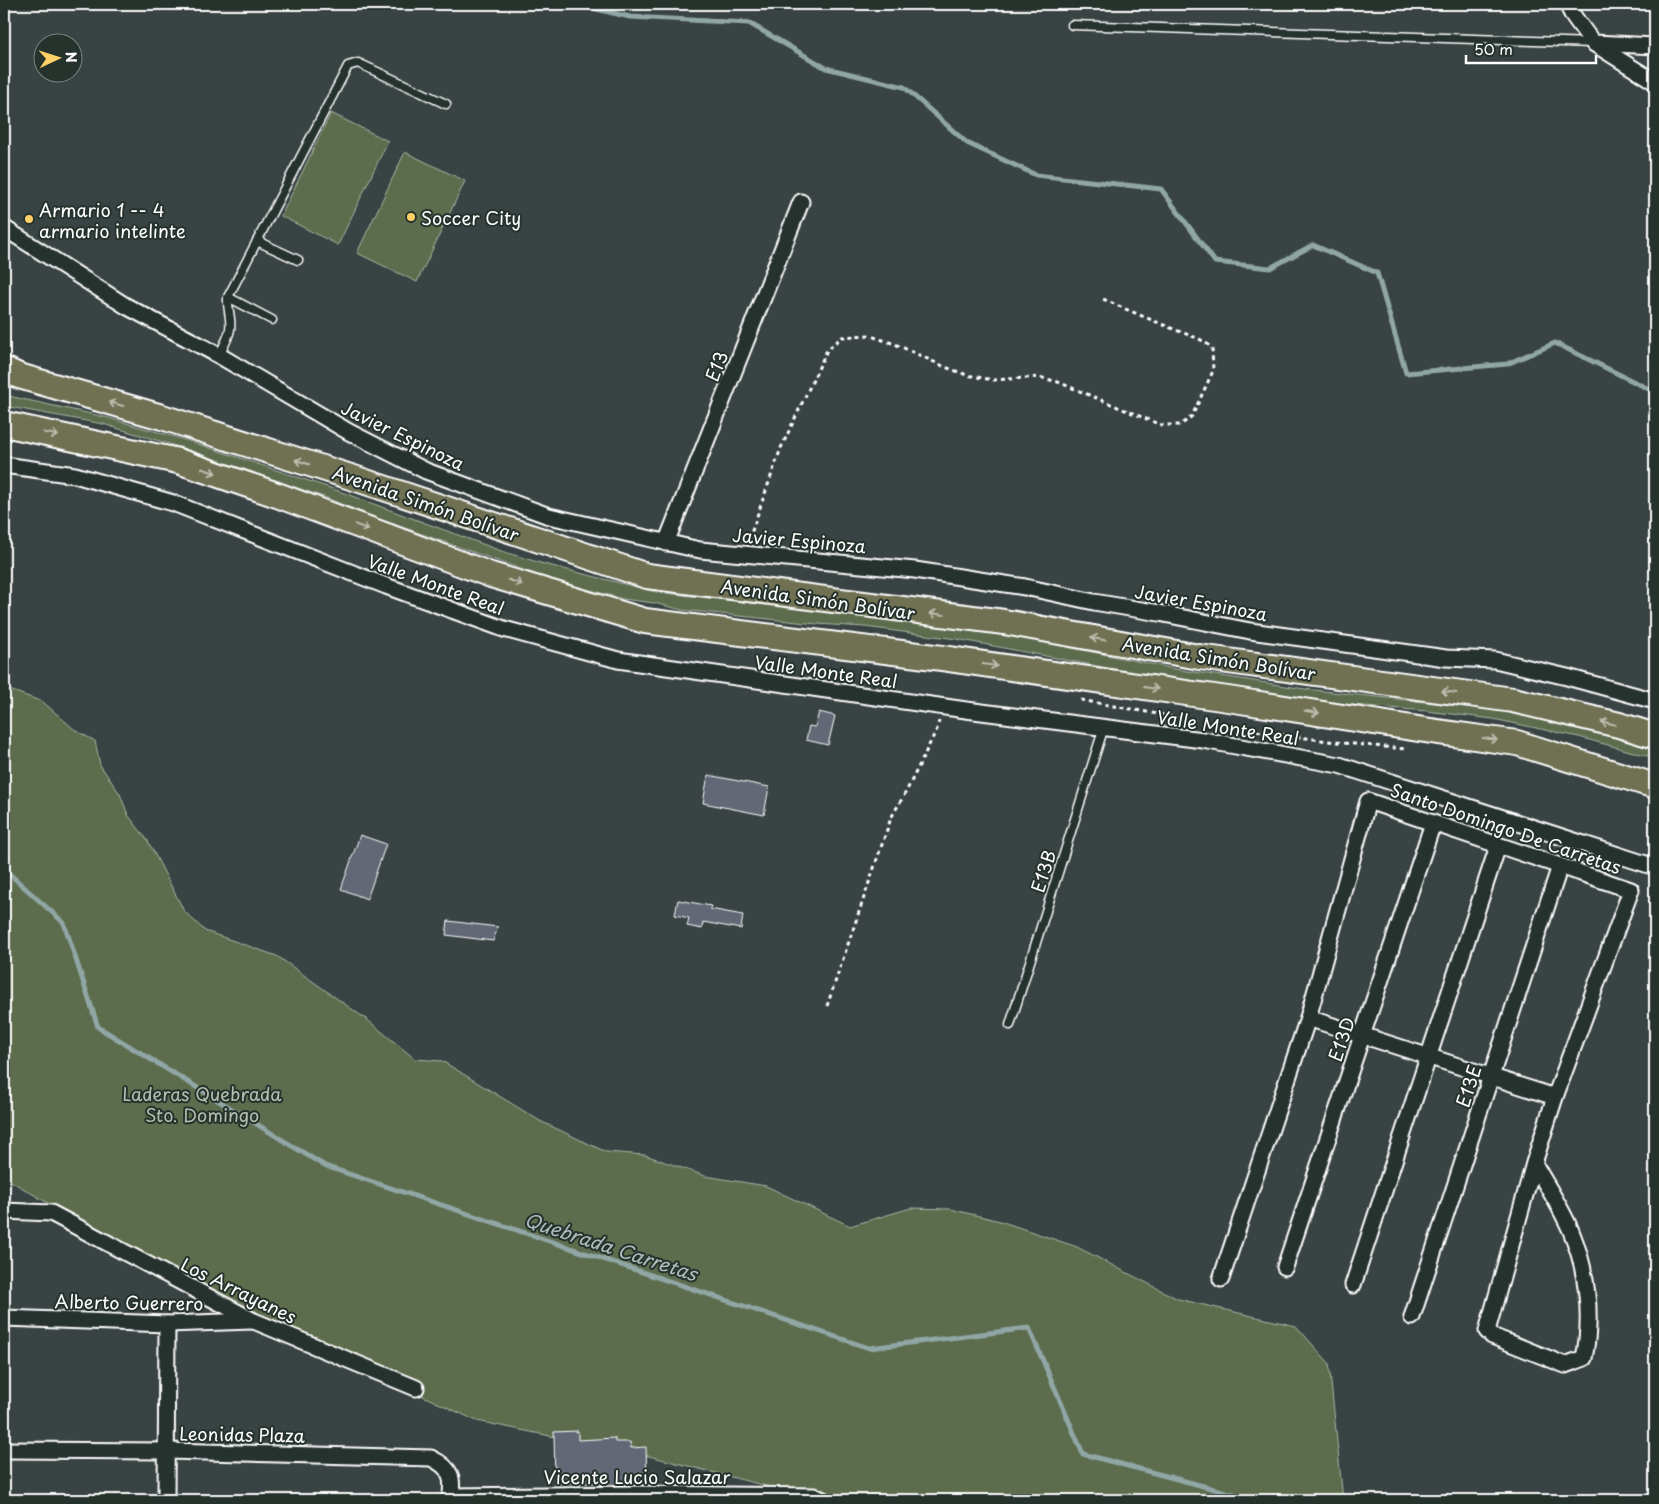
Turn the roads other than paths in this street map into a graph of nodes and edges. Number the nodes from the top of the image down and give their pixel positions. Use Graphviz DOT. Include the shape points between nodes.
graph roads {
  1 [pos="1567,4"];
  2 [pos="1072,25"];
  3 [pos="1593,43"];
  4 [pos="1655,46"];
  5 [pos="1655,82"];
  6 [pos="446,104"];
  7 [pos="801,202"];
  8 [pos="4,228"];
  9 [pos="257,241"];
  10 [pos="298,260"];
  11 [pos="228,297"];
  12 [pos="272,320"];
  13 [pos="220,356"];
  14 [pos="4,368"];
  15 [pos="4,424"];
  16 [pos="4,465"];
  17 [pos="666,543"];
  18 [pos="1655,701"];
  19 [pos="1104,727"];
  20 [pos="1655,736"];
  21 [pos="1655,786"];
  22 [pos="1496,817"];
  23 [pos="1433,823"];
  24 [pos="1526,826"];
  25 [pos="1492,843"];
  26 [pos="1515,852"];
  27 [pos="1560,866"];
  28 [pos="1655,867"];
  29 [pos="1308,1018"];
  30 [pos="1010,1025"];
  31 [pos="1362,1035"];
  32 [pos="1428,1056"];
  33 [pos="1491,1076"];
  34 [pos="1555,1097"];
  35 [pos="1534,1163"];
  36 [pos="4,1211"];
  37 [pos="1285,1267"];
  38 [pos="1220,1280"];
  39 [pos="1352,1285"];
  40 [pos="1412,1317"];
  41 [pos="4,1318"];
  42 [pos="254,1321"];
  43 [pos="167,1324"];
  44 [pos="416,1388"];
  45 [pos="4,1450"];
  46 [pos="167,1452"];
  47 [pos="638,1497"];
  48 [pos="450,1498"];
  49 [pos="733,1498"];
  50 [pos="166,1500"];
  51 [pos="822,1500"];
  1 -- 3 [label="street"];
  2 -- 3 [label="lane"];
  3 -- 4 [label="street"];
  3 -- 5 [label="street"];
  6 -- 9 [label="lane" via="358,62 348,66"];
  7 -- 17 [label="street, E13"];
  8 -- 13 [label="street, Javier Espinoza" via="126,306"];
  9 -- 10 [label="lane"];
  9 -- 11 [label="lane"];
  11 -- 12 [label="lane"];
  11 -- 13 [label="lane" via="230,329"];
  13 -- 17 [label="street, Javier Espinoza" via="349,432 426,471 549,516"];
  20 -- 14 [label="highway, Avenida Simón Bolívar, one-way" via="1513,700 1199,657 1004,622 647,576 162,417 19,376"];
  15 -- 21 [label="highway, one-way" via="178,461 490,575 645,621 1218,697 1517,743"];
  16 -- 19 [label="street, Valle Monte Real" via="75,475 172,503 504,629 618,660"];
  17 -- 18 [label="street, Javier Espinoza" via="700,550 915,570 1025,587 1250,631 1446,658 1495,660"];
  19 -- 22 [label="street, Valle Monte Real" via="1203,740 1340,765"];
  19 -- 30 [label="lane, E13B"];
  22 -- 24 [label="street, Valle Monte Real"];
  22 -- 25 [label="street"];
  23 -- 25 [label="street, Santo Domingo De Carretas"];
  23 -- 29 [label="street, Santo Domingo De Carretas" via="1368,801"];
  23 -- 31 [label="street, E13D"];
  24 -- 26 [label="street"];
  24 -- 28 [label="street, Valle Monte Real"];
  25 -- 26 [label="street, Santo Domingo De Carretas"];
  25 -- 32 [label="street"];
  26 -- 27 [label="street, Santo Domingo De Carretas"];
  27 -- 33 [label="street, E13E"];
  27 -- 34 [label="street, Santo Domingo De Carretas" via="1631,890"];
  29 -- 31 [label="street"];
  29 -- 38 [label="street"];
  31 -- 32 [label="street"];
  31 -- 37 [label="street, E13D"];
  32 -- 33 [label="street"];
  32 -- 39 [label="street"];
  33 -- 34 [label="street"];
  33 -- 40 [label="street, E13E"];
  34 -- 35 [label="street"];
  35 -- 35 [label="street" via="1487,1331 1492,1336 1565,1365 1584,1358 1588,1342 1585,1276 1570,1230"];
  36 -- 42 [label="street, Los Arrayanes" via="50,1213"];
  41 -- 43 [label="street, Alberto Guerrero"];
  42 -- 43 [label="street, Alberto Guerrero"];
  42 -- 44 [label="street, Los Arrayanes"];
  43 -- 46 [label="street"];
  45 -- 46 [label="street, Leonidas Plaza"];
  46 -- 48 [label="street, Leonidas Plaza" via="431,1458 450,1471"];
  46 -- 50 [label="street"];
  47 -- 48 [label="street, Vicente Lucio Salazar"];
  47 -- 49 [label="street, Vicente Lucio Salazar"];
  49 -- 51 [label="street, Vicente Lucio Salazar" via="814,1496"];
}
